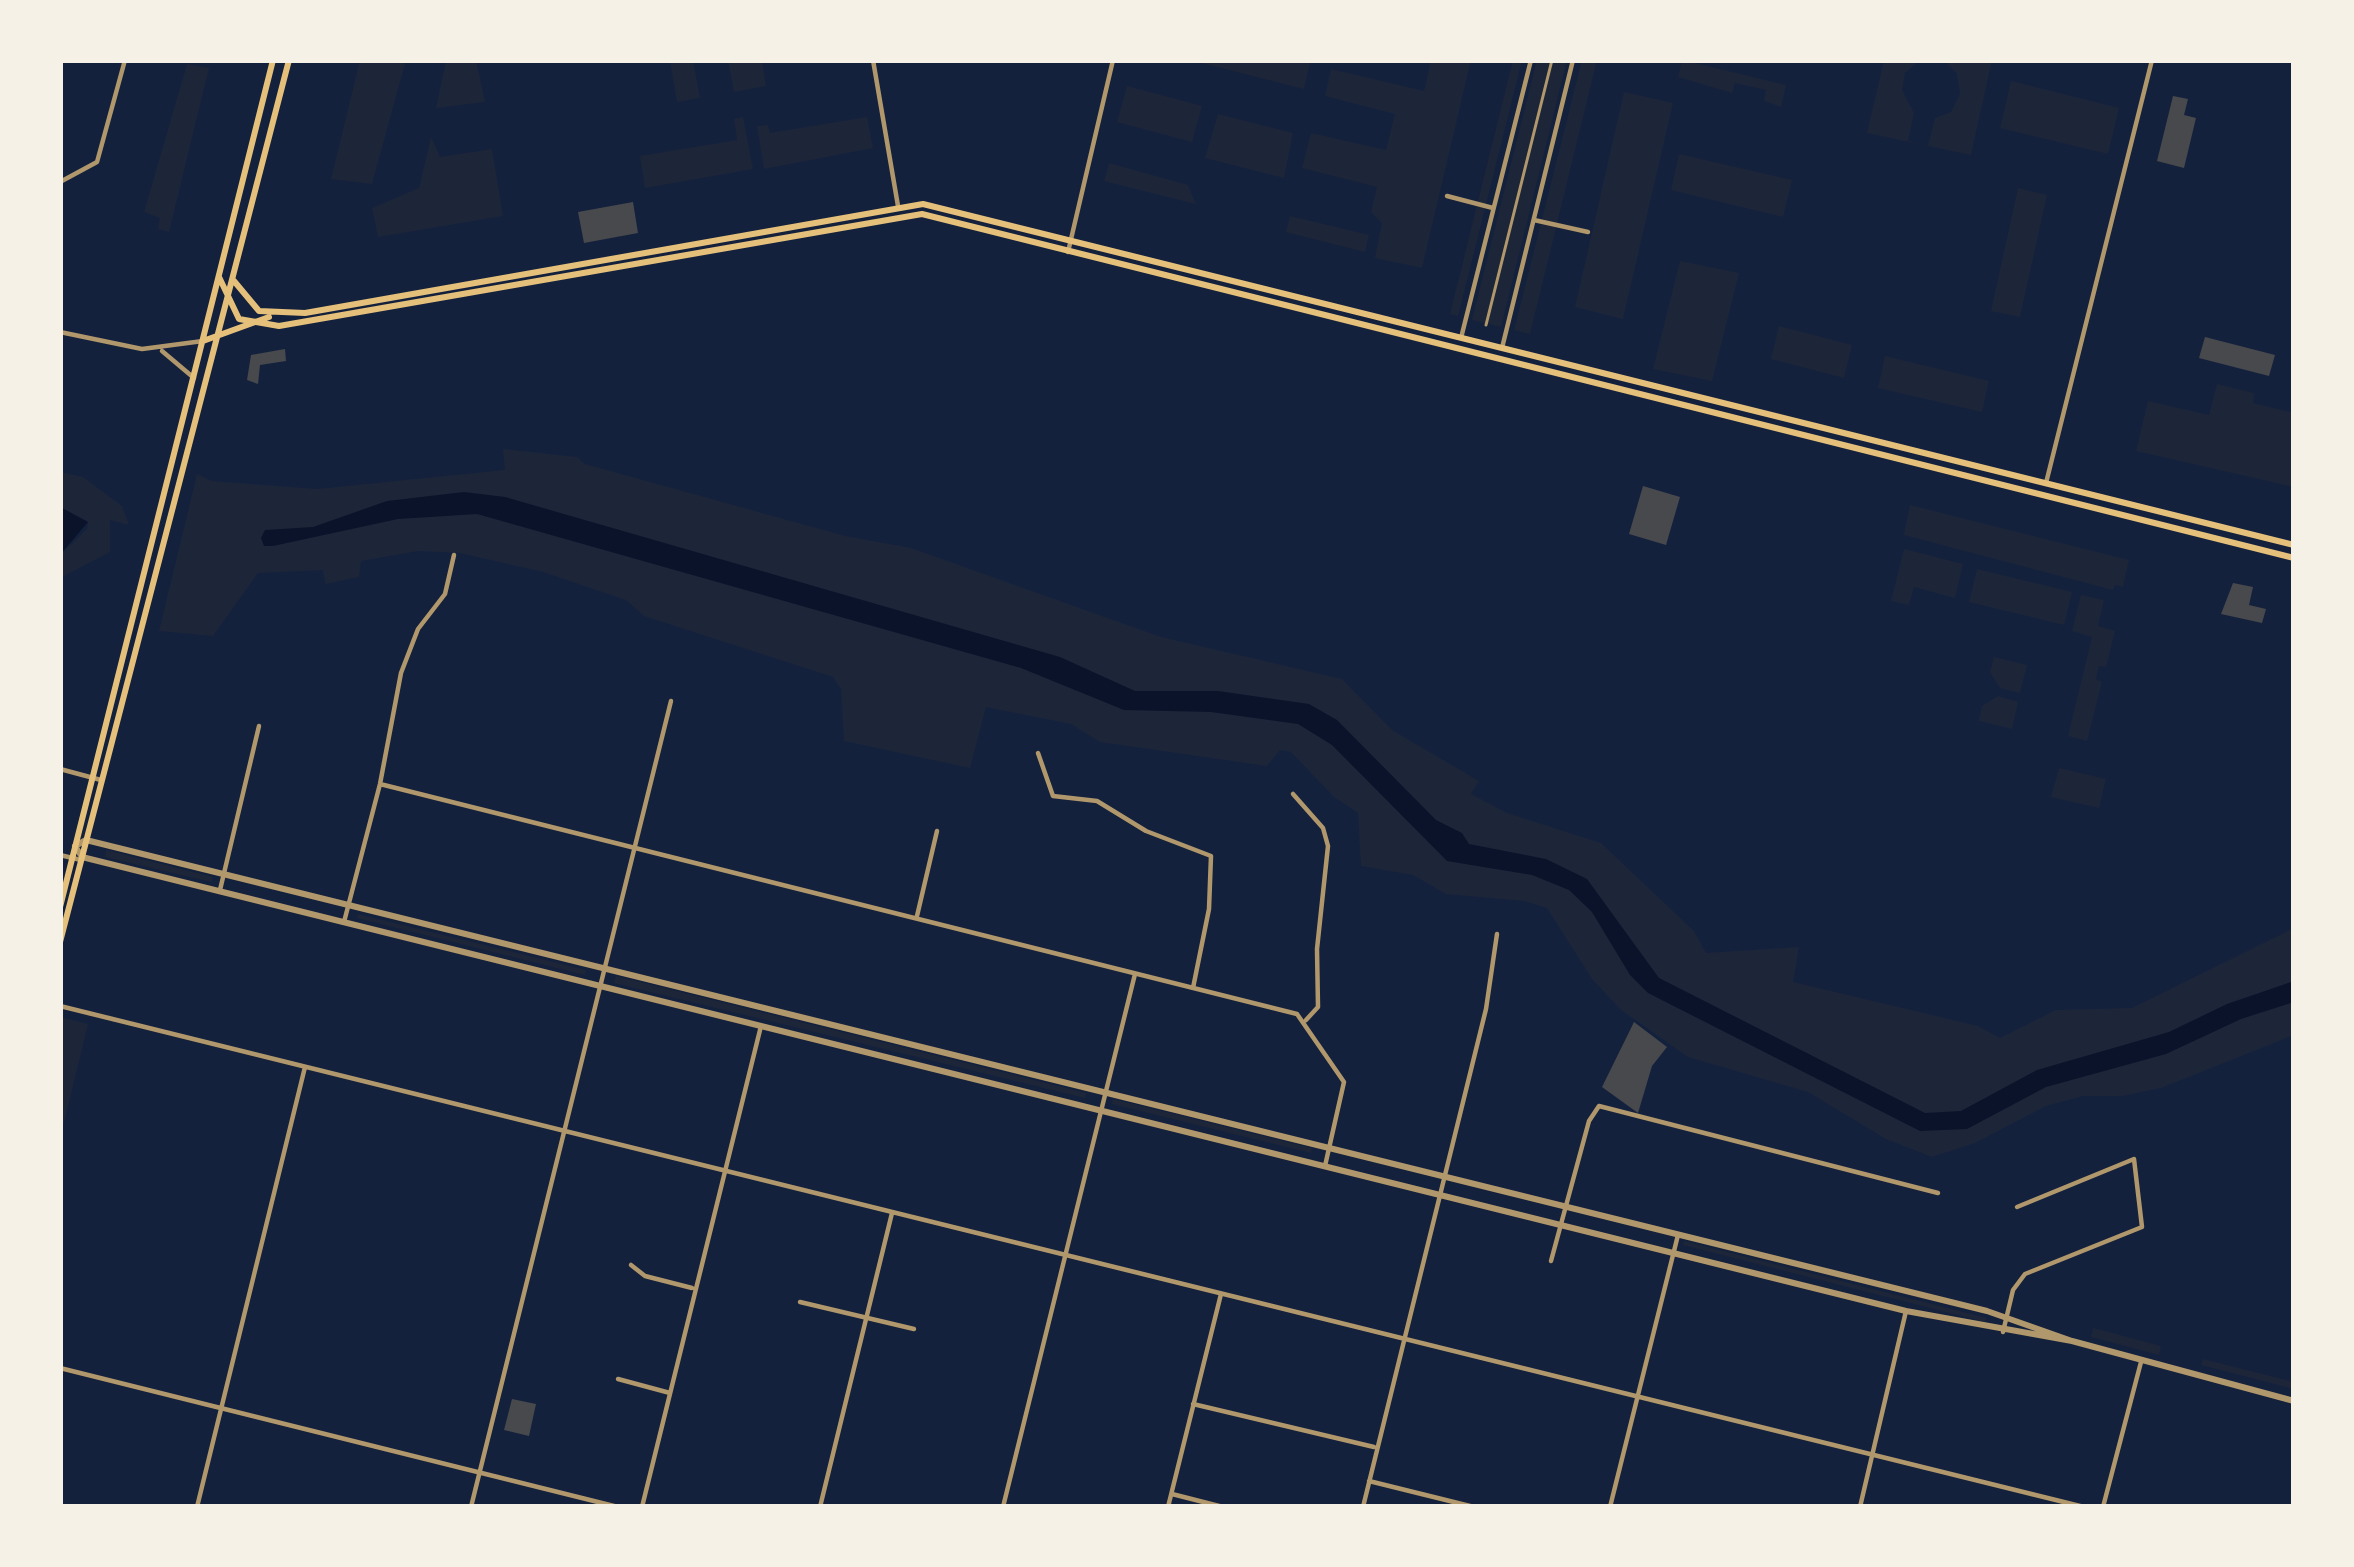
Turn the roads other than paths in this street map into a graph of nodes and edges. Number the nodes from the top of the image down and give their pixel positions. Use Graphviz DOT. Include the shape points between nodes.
graph roads {
  1 [pos="124,60"];
  2 [pos="273,60"];
  3 [pos="290,60"];
  4 [pos="873,60"];
  5 [pos="1113,60"];
  6 [pos="1531,60"];
  7 [pos="1552,60"];
  8 [pos="1574,60"];
  9 [pos="2152,60"];
  10 [pos="60,182"];
  11 [pos="1447,196"];
  12 [pos="1493,208"];
  13 [pos="898,211"];
  14 [pos="1534,220"];
  15 [pos="1588,232"];
  16 [pos="1071,241"];
  17 [pos="1068,252"];
  18 [pos="647,256"];
  19 [pos="219,277"];
  20 [pos="234,281"];
  21 [pos="228,302"];
  22 [pos="272,315"];
  23 [pos="249,324"];
  24 [pos="1486,326"];
  25 [pos="60,332"];
  26 [pos="216,336"];
  27 [pos="1460,338"];
  28 [pos="203,341"];
  29 [pos="1502,348"];
  30 [pos="1458,349"];
  31 [pos="161,350"];
  32 [pos="1499,359"];
  33 [pos="194,378"];
  34 [pos="2046,483"];
  35 [pos="2043,495"];
  36 [pos="2294,545"];
  37 [pos="454,555"];
  38 [pos="2294,557"];
  39 [pos="671,701"];
  40 [pos="259,727"];
  41 [pos="1038,753"];
  42 [pos="60,769"];
  43 [pos="97,779"];
  44 [pos="380,784"];
  45 [pos="1293,794"];
  46 [pos="937,830"];
  47 [pos="86,840"];
  48 [pos="75,846"];
  49 [pos="636,848"];
  50 [pos="60,856"];
  51 [pos="78,859"];
  52 [pos="224,874"];
  53 [pos="220,891"];
  54 [pos="348,905"];
  55 [pos="60,907"];
  56 [pos="917,916"];
  57 [pos="344,922"];
  58 [pos="1497,934"];
  59 [pos="60,942"];
  60 [pos="606,969"];
  61 [pos="1135,974"];
  62 [pos="601,986"];
  63 [pos="1193,988"];
  64 [pos="60,1006"];
  65 [pos="1306,1020"];
  66 [pos="761,1026"];
  67 [pos="305,1067"];
  68 [pos="1106,1093"];
  69 [pos="1101,1111"];
  70 [pos="566,1128"];
  71 [pos="1329,1148"];
  72 [pos="1325,1166"];
  73 [pos="726,1169"];
  74 [pos="1443,1177"];
  75 [pos="1938,1193"];
  76 [pos="1439,1195"];
  77 [pos="1564,1207"];
  78 [pos="2018,1207"];
  79 [pos="892,1213"];
  80 [pos="1560,1225"];
  81 [pos="1678,1235"];
  82 [pos="1674,1253"];
  83 [pos="1068,1256"];
  84 [pos="1551,1261"];
  85 [pos="631,1265"];
  86 [pos="694,1289"];
  87 [pos="1221,1294"];
  88 [pos="800,1301"];
  89 [pos="1906,1310"];
  90 [pos="867,1315"];
  91 [pos="2008,1319"];
  92 [pos="914,1329"];
  93 [pos="2003,1332"];
  94 [pos="1404,1341"];
  95 [pos="2072,1341"];
  96 [pos="2142,1359"];
  97 [pos="60,1368"];
  98 [pos="618,1379"];
  99 [pos="670,1393"];
  100 [pos="1637,1396"];
  101 [pos="2294,1401"];
  102 [pos="1192,1404"];
  103 [pos="222,1406"];
  104 [pos="1376,1448"];
  105 [pos="1873,1455"];
  106 [pos="480,1471"];
  107 [pos="1369,1480"];
  108 [pos="1172,1494"];
  109 [pos="197,1507"];
  110 [pos="471,1507"];
  111 [pos="617,1507"];
  112 [pos="642,1507"];
  113 [pos="820,1507"];
  114 [pos="1003,1507"];
  115 [pos="1168,1507"];
  116 [pos="1223,1507"];
  117 [pos="1363,1507"];
  118 [pos="1474,1507"];
  119 [pos="1610,1507"];
  120 [pos="1860,1507"];
  121 [pos="2084,1507"];
  122 [pos="2103,1507"];
  1 -- 10 [label="street" via="97,162"];
  2 -- 19 [label="main road"];
  3 -- 20 [label="main road"];
  4 -- 13 [label="street"];
  5 -- 16 [label="street"];
  6 -- 12 [label="street"];
  7 -- 24 [label="street"];
  8 -- 14 [label="street"];
  9 -- 34 [label="street"];
  11 -- 12 [label="street"];
  12 -- 27 [label="street"];
  13 -- 16 [label="main road" via="923,204"];
  13 -- 17 [label="main road"];
  13 -- 18 [label="main road"];
  14 -- 15 [label="street"];
  14 -- 29 [label="street"];
  16 -- 17 [label="street"];
  16 -- 27 [label="main road"];
  17 -- 30 [label="main road"];
  18 -- 22 [label="main road"];
  18 -- 23 [label="main road" via="292,325"];
  19 -- 21 [label="main road"];
  19 -- 28 [label="main road"];
  20 -- 21 [label="main road"];
  20 -- 22 [label="main road" via="249,304"];
  21 -- 23 [label="main road"];
  21 -- 26 [label="main road"];
  22 -- 23 [label="main road"];
  23 -- 26 [label="main road"];
  25 -- 31 [label="street"];
  26 -- 28 [label="main road"];
  26 -- 43 [label="main road"];
  27 -- 29 [label="main road"];
  27 -- 30 [label="main road"];
  28 -- 31 [label="street"];
  28 -- 33 [label="main road"];
  29 -- 32 [label="main road"];
  29 -- 34 [label="main road"];
  30 -- 32 [label="main road"];
  31 -- 33 [label="street"];
  32 -- 35 [label="main road"];
  33 -- 43 [label="main road"];
  34 -- 35 [label="main road"];
  34 -- 36 [label="main road"];
  35 -- 38 [label="main road"];
  37 -- 44 [label="street" via="446,594 418,629 401,673"];
  39 -- 49 [label="street"];
  40 -- 52 [label="street"];
  41 -- 63 [label="street" via="1053,796 1097,801 1210,856"];
  42 -- 43 [label="street"];
  43 -- 47 [label="main road"];
  43 -- 48 [label="main road"];
  44 -- 49 [label="street"];
  44 -- 54 [label="street"];
  45 -- 65 [label="street" via="1323,828 1328,847 1318,1007"];
  46 -- 56 [label="street"];
  47 -- 48 [label="street"];
  47 -- 51 [label="main road"];
  47 -- 52 [label="street"];
  48 -- 51 [label="main road"];
  49 -- 56 [label="street"];
  49 -- 60 [label="street"];
  50 -- 51 [label="street"];
  51 -- 53 [label="street"];
  51 -- 55 [label="main road"];
  51 -- 59 [label="main road"];
  52 -- 53 [label="street"];
  52 -- 54 [label="street"];
  53 -- 57 [label="street"];
  54 -- 57 [label="street"];
  54 -- 60 [label="street"];
  56 -- 61 [label="street"];
  57 -- 62 [label="street"];
  58 -- 74 [label="street"];
  60 -- 62 [label="street"];
  60 -- 68 [label="street"];
  61 -- 63 [label="street"];
  61 -- 68 [label="street"];
  62 -- 66 [label="street"];
  62 -- 70 [label="street"];
  63 -- 65 [label="street"];
  64 -- 67 [label="street"];
  65 -- 71 [label="street" via="1344,1082"];
  66 -- 69 [label="street"];
  66 -- 73 [label="street"];
  67 -- 70 [label="street"];
  67 -- 103 [label="street"];
  68 -- 69 [label="street"];
  68 -- 71 [label="street"];
  69 -- 72 [label="street"];
  69 -- 83 [label="street"];
  70 -- 73 [label="street"];
  70 -- 106 [label="street"];
  71 -- 72 [label="street"];
  71 -- 74 [label="street"];
  72 -- 76 [label="street"];
  73 -- 79 [label="street"];
  73 -- 86 [label="street"];
  74 -- 76 [label="street"];
  74 -- 77 [label="street"];
  75 -- 77 [label="street" via="1600,1106"];
  76 -- 80 [label="street"];
  76 -- 94 [label="street"];
  77 -- 80 [label="street"];
  77 -- 81 [label="street"];
  78 -- 91 [label="street" via="2134,1159 2142,1227 2024,1274"];
  79 -- 83 [label="street"];
  79 -- 90 [label="street"];
  80 -- 82 [label="street"];
  80 -- 84 [label="street"];
  81 -- 82 [label="street"];
  81 -- 91 [label="street"];
  82 -- 89 [label="street"];
  82 -- 100 [label="street"];
  83 -- 87 [label="street"];
  83 -- 114 [label="street"];
  85 -- 86 [label="street"];
  86 -- 99 [label="street"];
  87 -- 94 [label="street"];
  87 -- 102 [label="street"];
  88 -- 90 [label="street"];
  89 -- 93 [label="street"];
  89 -- 105 [label="street"];
  90 -- 92 [label="street"];
  90 -- 113 [label="street"];
  91 -- 93 [label="street"];
  91 -- 95 [label="street"];
  93 -- 95 [label="street"];
  94 -- 100 [label="street"];
  94 -- 104 [label="street"];
  95 -- 96 [label="street"];
  96 -- 101 [label="street"];
  96 -- 122 [label="street"];
  97 -- 103 [label="street"];
  98 -- 99 [label="street"];
  99 -- 112 [label="street"];
  100 -- 105 [label="street"];
  100 -- 119 [label="street"];
  102 -- 104 [label="street"];
  102 -- 108 [label="street"];
  103 -- 106 [label="street"];
  103 -- 109 [label="street"];
  104 -- 107 [label="street"];
  105 -- 120 [label="street"];
  105 -- 121 [label="street"];
  106 -- 110 [label="street"];
  106 -- 111 [label="street"];
  107 -- 117 [label="street"];
  107 -- 118 [label="street"];
  108 -- 115 [label="street"];
  108 -- 116 [label="street"];
}
